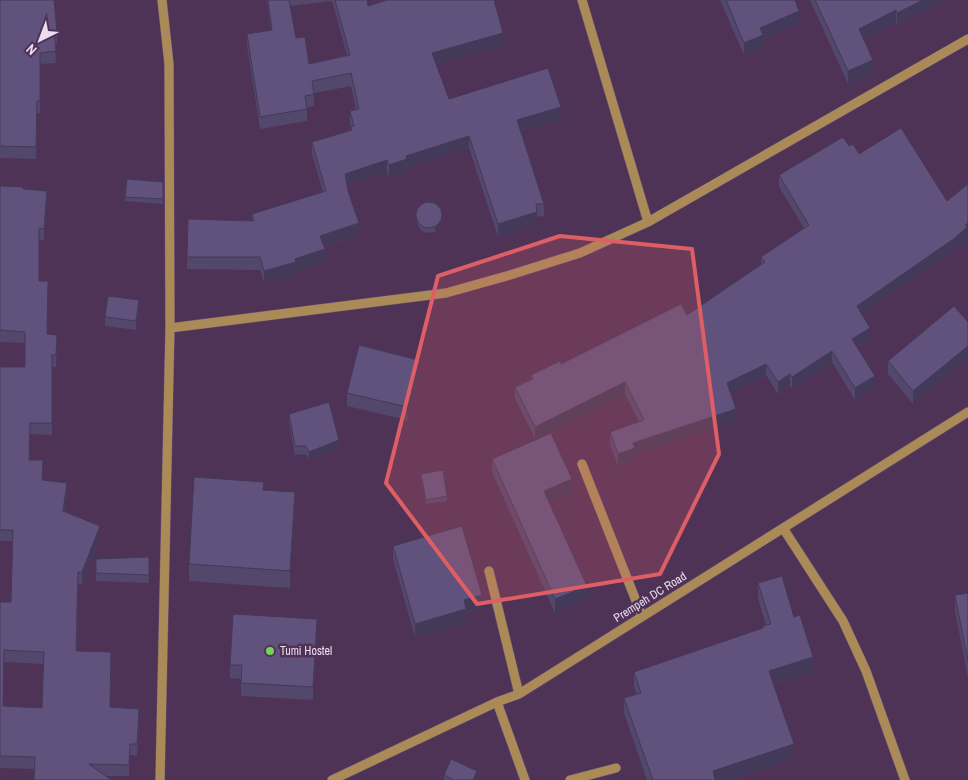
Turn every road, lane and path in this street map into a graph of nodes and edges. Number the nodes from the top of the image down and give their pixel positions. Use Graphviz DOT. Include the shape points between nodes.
graph roads {
  1 [pos="162,0"];
  2 [pos="582,0"];
  3 [pos="968,39"];
  4 [pos="648,222"];
  5 [pos="170,328"];
  6 [pos="968,412"];
  7 [pos="582,464"];
  8 [pos="783,528"];
  9 [pos="489,571"];
  10 [pos="642,616"];
  11 [pos="519,694"];
  12 [pos="497,702"];
  13 [pos="616,768"];
  14 [pos="160,780"];
  15 [pos="332,780"];
  16 [pos="525,780"];
  17 [pos="570,780"];
  18 [pos="905,780"];
  1 -- 5 [label="street" via="169,64"];
  2 -- 4 [label="street"];
  3 -- 4 [label="street"];
  4 -- 5 [label="street" via="580,253 446,293"];
  5 -- 14 [label="street"];
  6 -- 8 [label="street, Prempeh DC Road"];
  7 -- 10 [label="street"];
  8 -- 10 [label="street, Prempeh DC Road"];
  8 -- 18 [label="street" via="843,621 866,671"];
  9 -- 11 [label="street"];
  10 -- 11 [label="street, Prempeh DC Road"];
  11 -- 12 [label="street, Prempeh DC Road"];
  12 -- 15 [label="street, Prempeh DC Road"];
  12 -- 16 [label="street"];
  13 -- 17 [label="street"];
}
